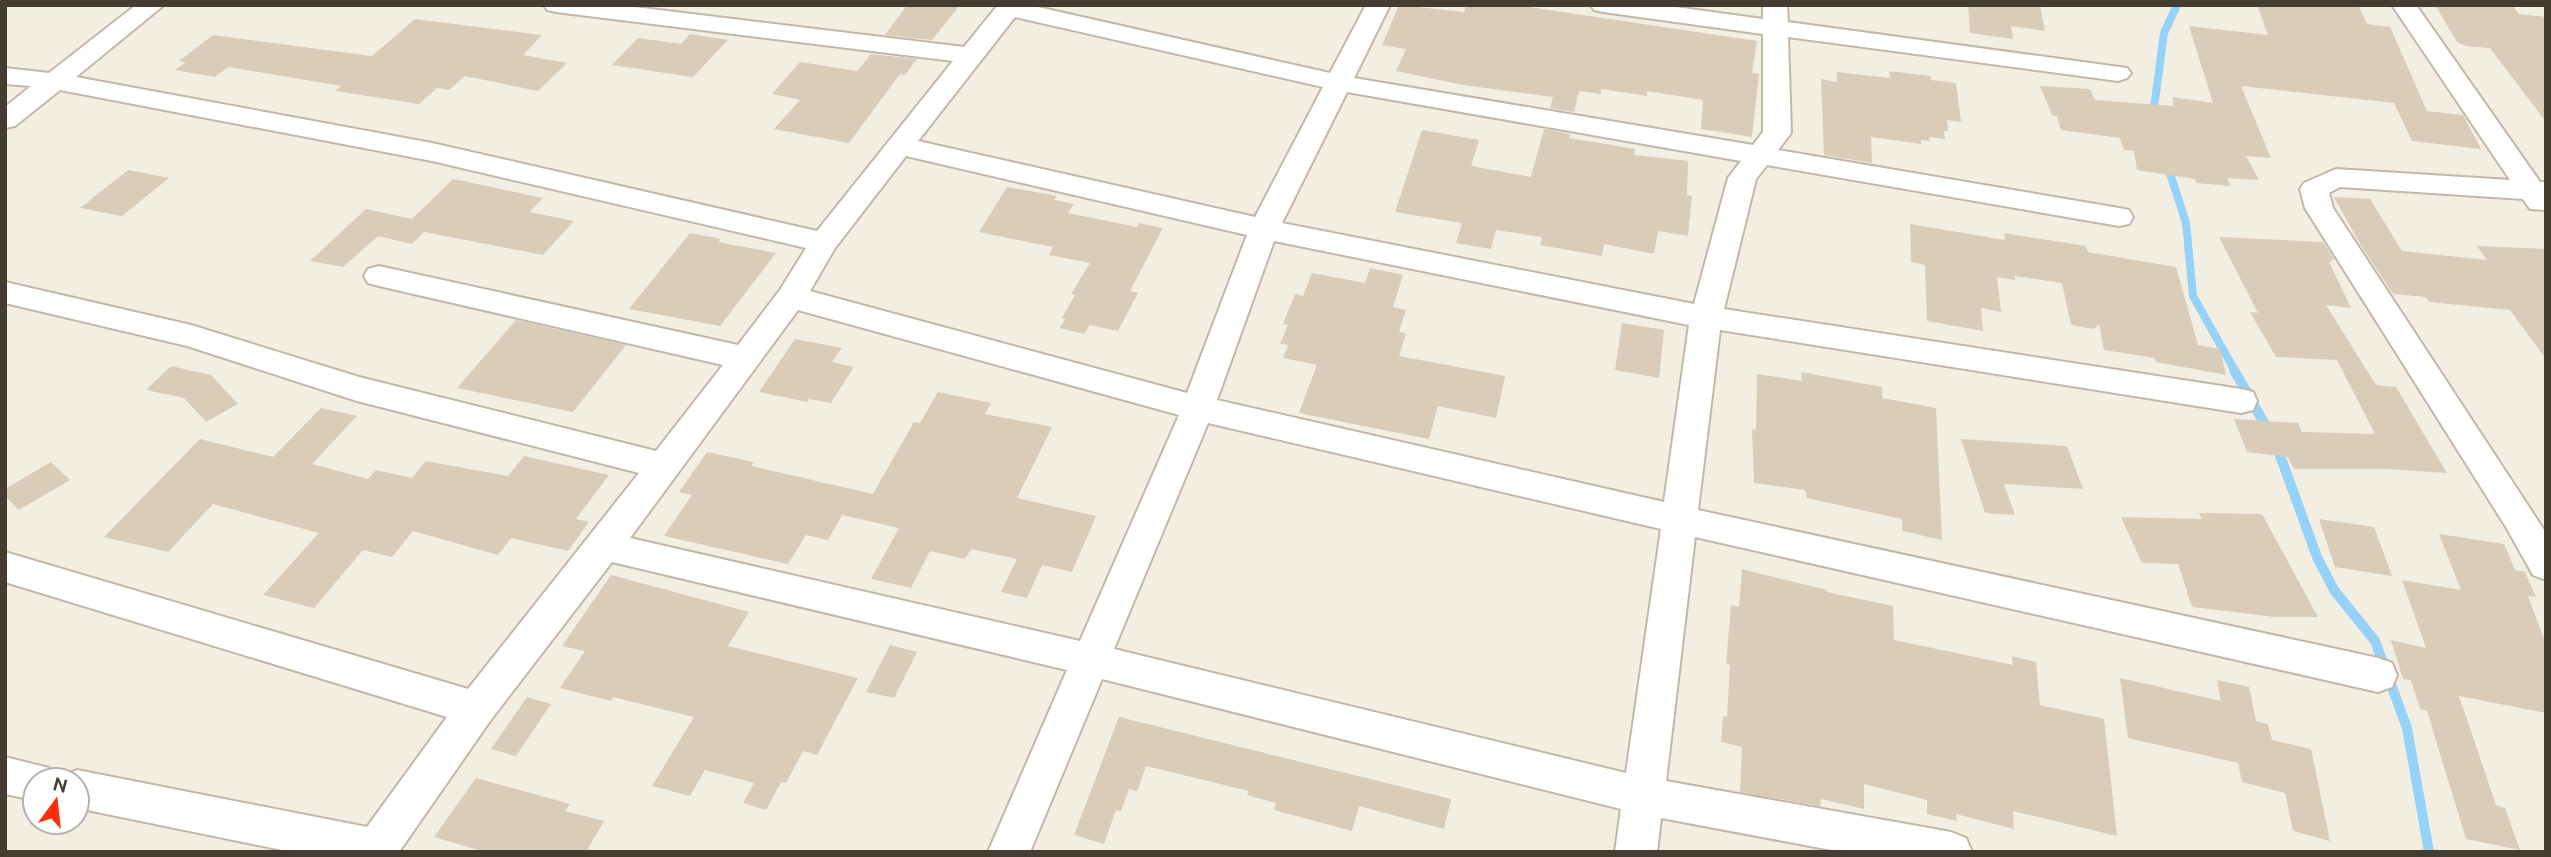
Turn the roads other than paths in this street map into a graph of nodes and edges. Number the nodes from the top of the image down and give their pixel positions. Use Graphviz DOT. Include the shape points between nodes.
graph roads {
  1 [pos="152,5"];
  2 [pos="556,5"];
  3 [pos="1378,5"];
  4 [pos="1603,5"];
  5 [pos="2404,5"];
  6 [pos="1010,7"];
  7 [pos="1775,18"];
  8 [pos="971,56"];
  9 [pos="2118,73"];
  10 [pos="5,76"];
  11 [pos="56,80"];
  12 [pos="1339,83"];
  13 [pos="5,121"];
  14 [pos="900,146"];
  15 [pos="1760,155"];
  16 [pos="2541,197"];
  17 [pos="2119,217"];
  18 [pos="1264,229"];
  19 [pos="824,242"];
  20 [pos="379,276"];
  21 [pos="5,292"];
  22 [pos="791,297"];
  23 [pos="1706,317"];
  24 [pos="744,358"];
  25 [pos="2241,401"];
  26 [pos="1198,408"];
  27 [pos="663,466"];
  28 [pos="2532,517"];
  29 [pos="1681,520"];
  30 [pos="604,546"];
  31 [pos="2546,565"];
  32 [pos="5,567"];
  33 [pos="1092,660"];
  34 [pos="2378,675"];
  35 [pos="475,709"];
  36 [pos="91,792"];
  37 [pos="1645,796"];
  38 [pos="375,850"];
  39 [pos="1009,852"];
  40 [pos="1636,852"];
  41 [pos="1951,852"];
  1 -- 11 [label="street"];
  2 -- 8 [label="street"];
  3 -- 12 [label="street"];
  4 -- 7 [label="street"];
  5 -- 16 [label="street"];
  6 -- 8 [label="street"];
  6 -- 12 [label="street"];
  7 -- 9 [label="street"];
  7 -- 15 [label="street" via="1777,133"];
  8 -- 14 [label="street"];
  10 -- 11 [label="street"];
  11 -- 13 [label="street"];
  11 -- 19 [label="street" via="432,152"];
  12 -- 15 [label="street"];
  12 -- 18 [label="street"];
  14 -- 18 [label="street"];
  14 -- 19 [label="street"];
  15 -- 17 [label="street"];
  15 -- 23 [label="street" via="1742,178"];
  16 -- 28 [label="street" via="2336,178 2314,190 2319,208"];
  18 -- 23 [label="street"];
  18 -- 26 [label="street"];
  19 -- 22 [label="street"];
  20 -- 24 [label="street"];
  21 -- 27 [label="street" via="191,336 357,389"];
  22 -- 24 [label="street"];
  22 -- 26 [label="street"];
  23 -- 25 [label="street"];
  23 -- 29 [label="street"];
  24 -- 27 [label="street"];
  26 -- 29 [label="street"];
  26 -- 33 [label="street"];
  27 -- 30 [label="street"];
  28 -- 31 [label="street"];
  29 -- 34 [label="street"];
  29 -- 37 [label="street"];
  30 -- 33 [label="street"];
  30 -- 35 [label="street"];
  32 -- 35 [label="street"];
  33 -- 37 [label="street"];
  33 -- 39 [label="street"];
  35 -- 38 [label="street"];
  36 -- 38 [label="street"];
  37 -- 40 [label="street"];
  37 -- 41 [label="street"];
}
